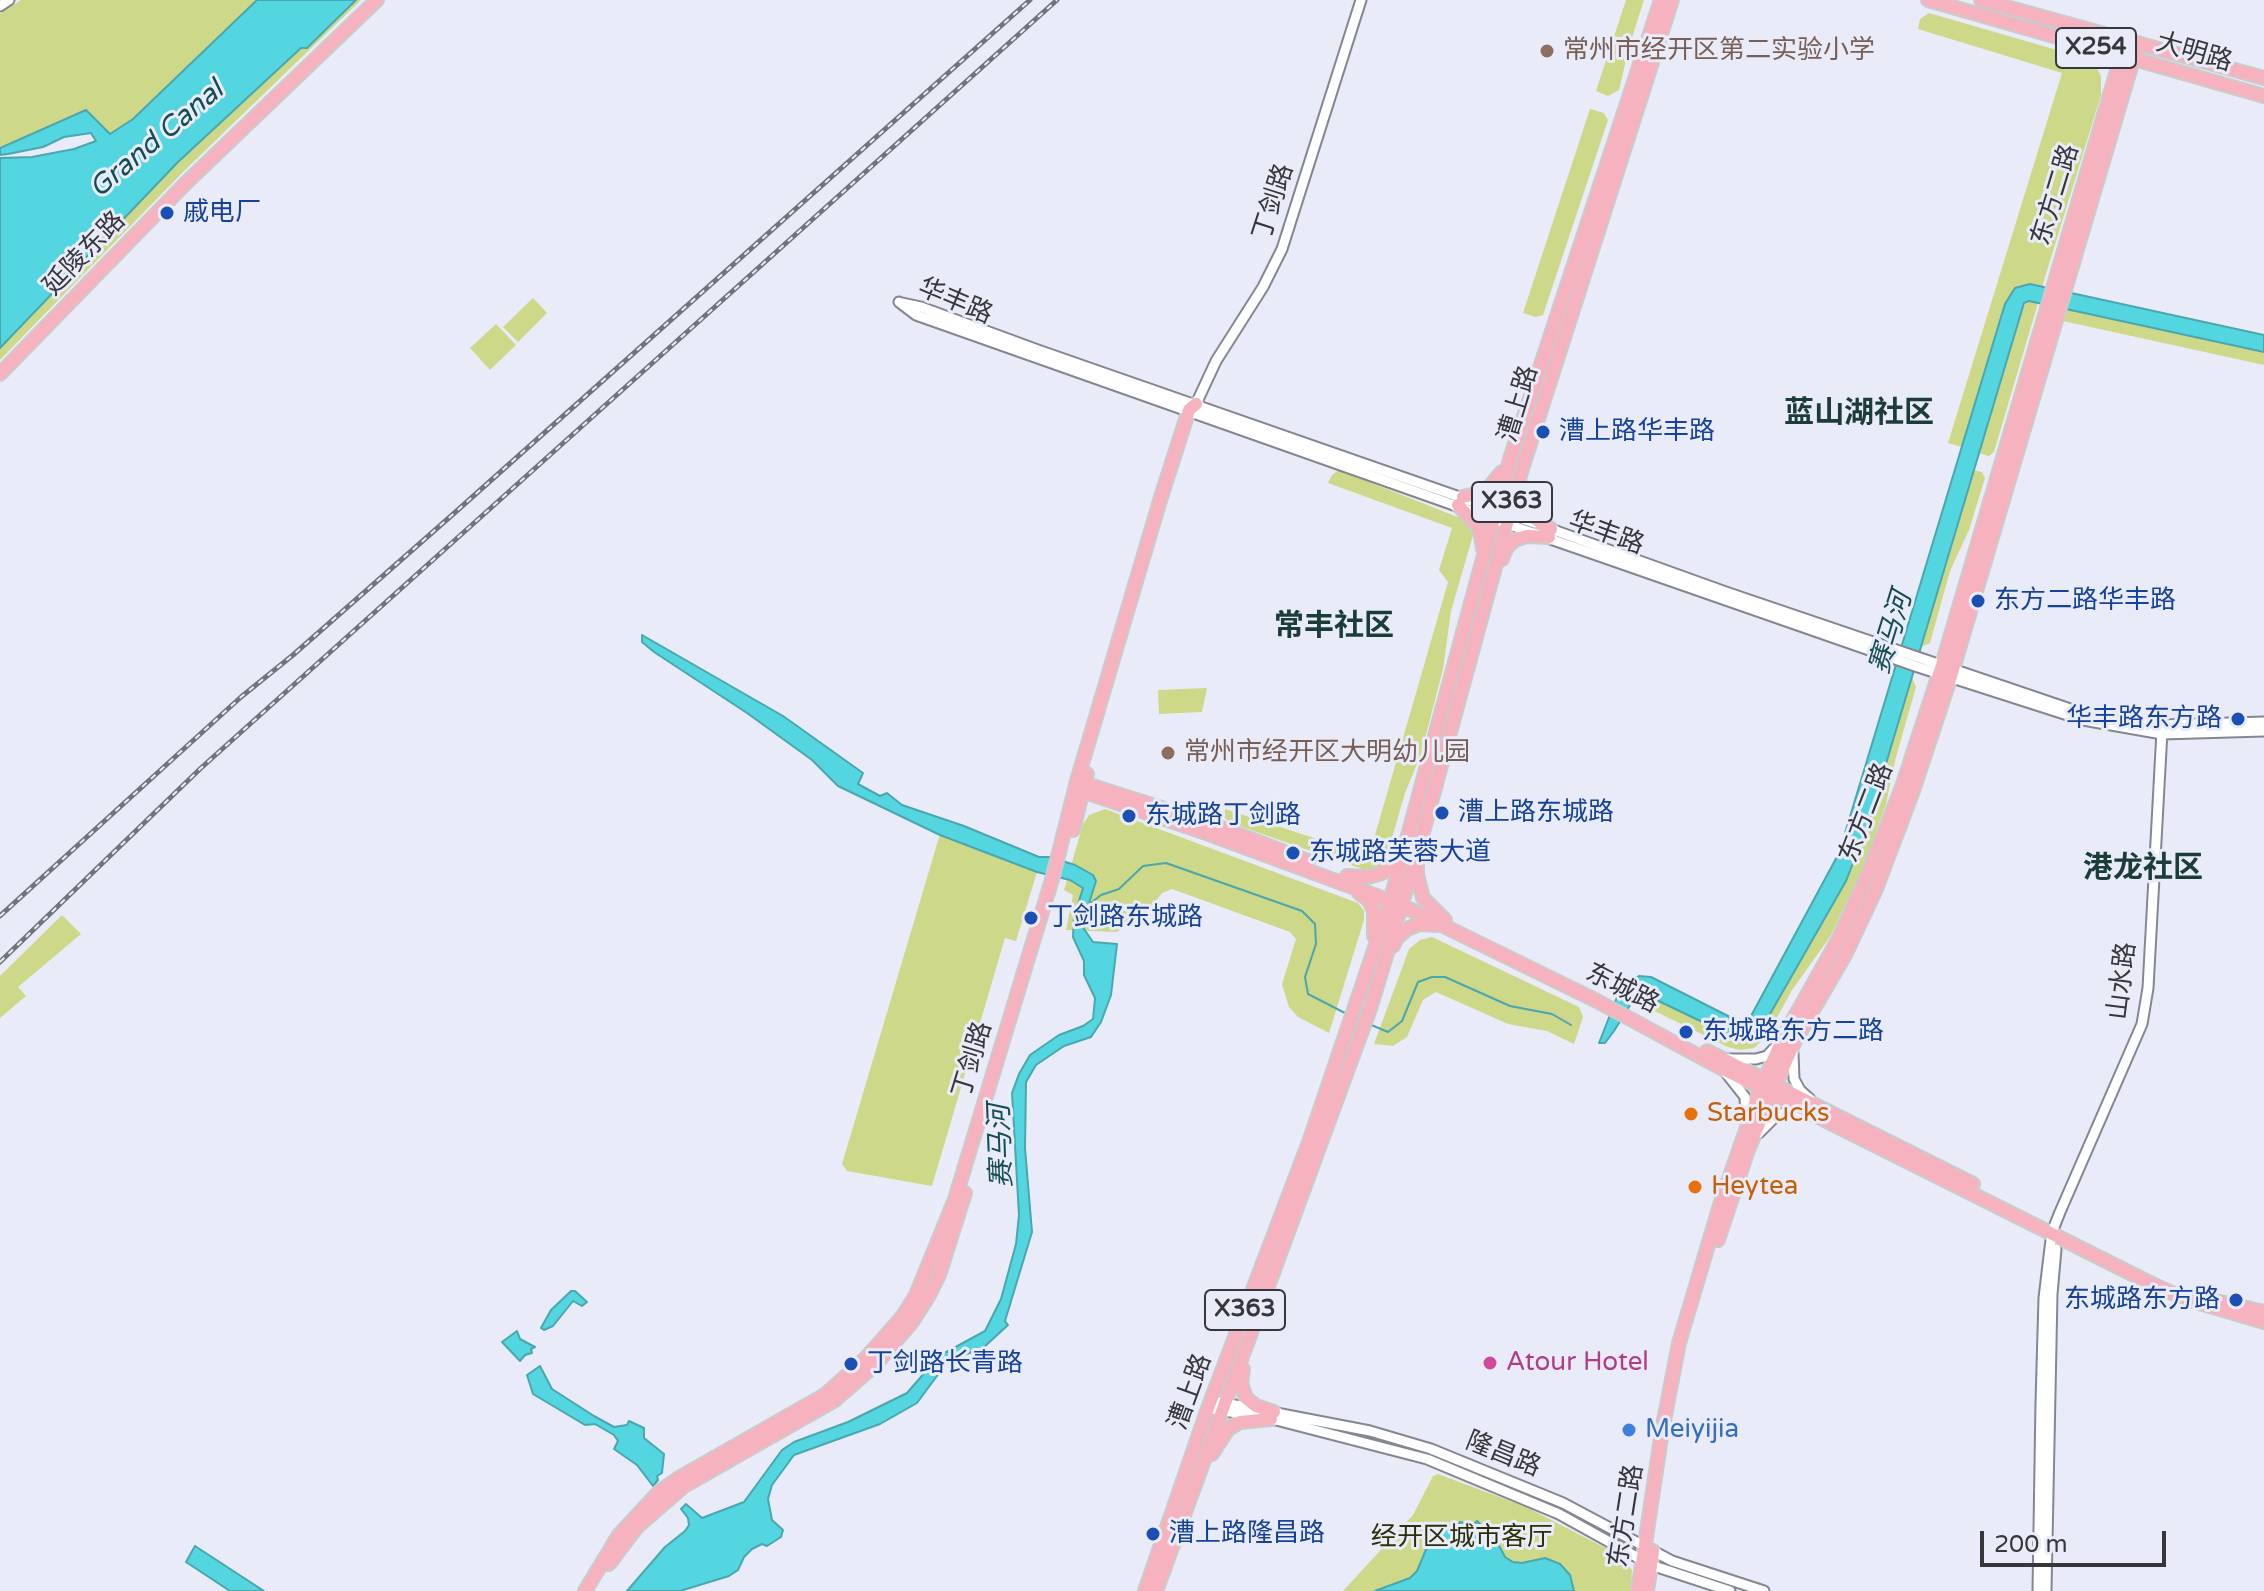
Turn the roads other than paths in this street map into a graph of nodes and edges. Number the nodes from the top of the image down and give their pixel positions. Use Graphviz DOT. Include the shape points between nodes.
graph roads {
  1 [pos="9,0"];
  2 [pos="367,0"];
  3 [pos="377,0"];
  4 [pos="1361,0"];
  5 [pos="1661,0"];
  6 [pos="1928,0"];
  7 [pos="1981,0"];
  8 [pos="1672,4"];
  9 [pos="0,6"];
  10 [pos="2132,41"];
  11 [pos="2099,49"];
  12 [pos="2127,57"];
  13 [pos="2156,65"];
  14 [pos="2264,78"];
  15 [pos="2127,80"];
  16 [pos="2113,81"];
  17 [pos="2264,96"];
  18 [pos="2058,287"];
  19 [pos="0,364"];
  20 [pos="0,374"];
  21 [pos="1194,409"];
  22 [pos="1510,459"];
  23 [pos="1521,472"];
  24 [pos="1460,501"];
  25 [pos="1501,516"];
  26 [pos="1550,533"];
  27 [pos="1484,555"];
  28 [pos="1491,584"];
  29 [pos="1946,671"];
  30 [pos="2264,722"];
  31 [pos="2162,730"];
  32 [pos="2264,731"];
  33 [pos="1080,786"];
  34 [pos="1410,830"];
  35 [pos="1417,854"];
  36 [pos="1056,878"];
  37 [pos="1346,880"];
  38 [pos="1397,900"];
  39 [pos="1448,925"];
  40 [pos="1373,951"];
  41 [pos="1378,978"];
  42 [pos="1354,1032"];
  43 [pos="1789,1039"];
  44 [pos="1722,1063"];
  45 [pos="1768,1085"];
  46 [pos="1816,1109"];
  47 [pos="1745,1135"];
  48 [pos="1748,1150"];
  49 [pos="2055,1231"];
  50 [pos="2264,1312"];
  51 [pos="2264,1322"];
  52 [pos="1251,1334"];
  53 [pos="1210,1404"];
  54 [pos="1224,1407"];
  55 [pos="1272,1416"];
  56 [pos="1191,1497"];
  57 [pos="1648,1555"];
  58 [pos="585,1591"];
  59 [pos="593,1591"];
  60 [pos="1145,1591"];
  61 [pos="1156,1591"];
  62 [pos="1638,1591"];
  63 [pos="1647,1591"];
  64 [pos="1730,1591"];
  65 [pos="1764,1591"];
  66 [pos="2038,1591"];
  67 [pos="2046,1591"];
  1 -- 9 [label="street"];
  2 -- 19 [label="main road, 延陵东路" via="129,230"];
  3 -- 20 [label="main road, 延陵东路" via="186,183"];
  4 -- 21 [label="street, 丁剑路" via="1282,249"];
  5 -- 22 [label="main road, 漕上路 / X363"];
  6 -- 11 [label="main road, 大明路 / X254"];
  7 -- 10 [label="main road, 大明路 / X254"];
  8 -- 23 [label="main road, 漕上路 / X363"];
  10 -- 12 [label="main road, 东方二路"];
  10 -- 14 [label="main road, 大明路 / X254"];
  11 -- 12 [label="main road, 大明路 / X254"];
  11 -- 16 [label="main road" via="2113,60"];
  12 -- 13 [label="main road, 大明路 / X254"];
  12 -- 15 [label="main road, 东方二路"];
  12 -- 16 [label="main road, 东方二路"];
  13 -- 15 [label="main road" via="2137,67"];
  13 -- 17 [label="main road, 大明路 / X254"];
  15 -- 18 [label="main road, 东方二路"];
  16 -- 18 [label="main road, 东方二路"];
  18 -- 29 [label="main road, 东方二路" via="2045,307"];
  18 -- 29 [label="main road, 东方二路" via="2059,310"];
  21 -- 21 [label="street, 华丰路" via="921,307 899,302 916,315"];
  21 -- 24 [label="street, 华丰路"];
  21 -- 33 [label="main road, 丁剑路"];
  22 -- 24 [label="main road" via="1485,492"];
  22 -- 25 [label="main road, 漕上路 / X363"];
  23 -- 25 [label="main road, 漕上路 / X363"];
  23 -- 26 [label="main road" via="1523,505"];
  24 -- 25 [label="street, 华丰路"];
  24 -- 27 [label="main road" via="1480,529"];
  25 -- 26 [label="street, 华丰路"];
  25 -- 27 [label="main road, 漕上路 / X363"];
  25 -- 28 [label="main road, 漕上路 / X363"];
  26 -- 28 [label="main road" via="1515,540"];
  26 -- 29 [label="street, 华丰路"];
  27 -- 34 [label="main road, 漕上路 / X363"];
  28 -- 35 [label="main road, 漕上路 / X363"];
  29 -- 31 [label="street, 华丰路" via="2083,720"];
  29 -- 43 [label="main road, 东方二路" via="1913,791 1876,889 1845,955"];
  30 -- 31 [label="street, 华丰路"];
  31 -- 32 [label="street, 华丰路"];
  31 -- 49 [label="street, 山水路" via="2142,1024"];
  33 -- 36 [label="main road, 丁剑路"];
  33 -- 37 [label="main road, 东城路" via="1209,823"];
  34 -- 37 [label="main road" via="1397,864 1382,873"];
  34 -- 38 [label="main road, 漕上路 / X363"];
  35 -- 38 [label="main road, 漕上路 / X363"];
  35 -- 39 [label="main road" via="1423,898"];
  36 -- 58 [label="main road, 丁剑路" via="955,1199 903,1316 825,1395 659,1492 619,1535"];
  36 -- 59 [label="main road, 丁剑路" via="939,1275 912,1322 835,1400 666,1500 637,1527"];
  37 -- 38 [label="main road, 东城路"];
  37 -- 40 [label="main road" via="1369,900 1374,912"];
  38 -- 39 [label="main road, 东城路"];
  38 -- 40 [label="main road, 漕上路 / X363"];
  38 -- 41 [label="main road, 漕上路 / X363"];
  39 -- 41 [label="main road" via="1407,929 1397,938"];
  39 -- 44 [label="main road, 东城路"];
  40 -- 42 [label="main road, 漕上路 / X363"];
  41 -- 42 [label="main road, 漕上路 / X363" via="1370,1009"];
  42 -- 52 [label="main road, 漕上路 / X363"];
  42 -- 53 [label="main road, 漕上路 / X363"];
  43 -- 44 [label="street" via="1767,1056"];
  43 -- 45 [label="main road, 东方二路"];
  43 -- 46 [label="street" via="1794,1079"];
  44 -- 45 [label="main road, 东城路"];
  44 -- 47 [label="street" via="1745,1097"];
  45 -- 46 [label="main road, 东城路"];
  45 -- 47 [label="main road, 东方二路"];
  45 -- 48 [label="main road, 东方二路"];
  46 -- 48 [label="street" via="1775,1117"];
  46 -- 49 [label="main road, 东城路"];
  47 -- 57 [label="main road, 东方二路" via="1682,1329 1662,1431"];
  48 -- 57 [label="main road, 东方二路" via="1683,1348"];
  49 -- 50 [label="main road, 东城路" via="2191,1294"];
  49 -- 51 [label="main road, 东城路" via="2183,1298"];
  49 -- 66 [label="street, 山水路" via="2044,1298"];
  49 -- 67 [label="street, 山水路"];
  52 -- 54 [label="main road, 漕上路 / X363"];
  52 -- 55 [label="main road" via="1241,1383 1246,1398"];
  53 -- 54 [label="street, 隆昌路"];
  53 -- 60 [label="main road, 漕上路 / X363"];
  54 -- 55 [label="street, 隆昌路"];
  54 -- 56 [label="main road, 漕上路 / X363"];
  55 -- 56 [label="main road" via="1228,1429"];
  55 -- 57 [label="street, 隆昌路" via="1370,1431 1431,1449 1563,1503"];
  56 -- 61 [label="main road, 漕上路 / X363"];
  57 -- 62 [label="main road, 东方二路"];
  57 -- 63 [label="main road, 东方二路"];
  57 -- 64 [label="street, 隆昌路"];
  57 -- 65 [label="street, 隆昌路"];
}
